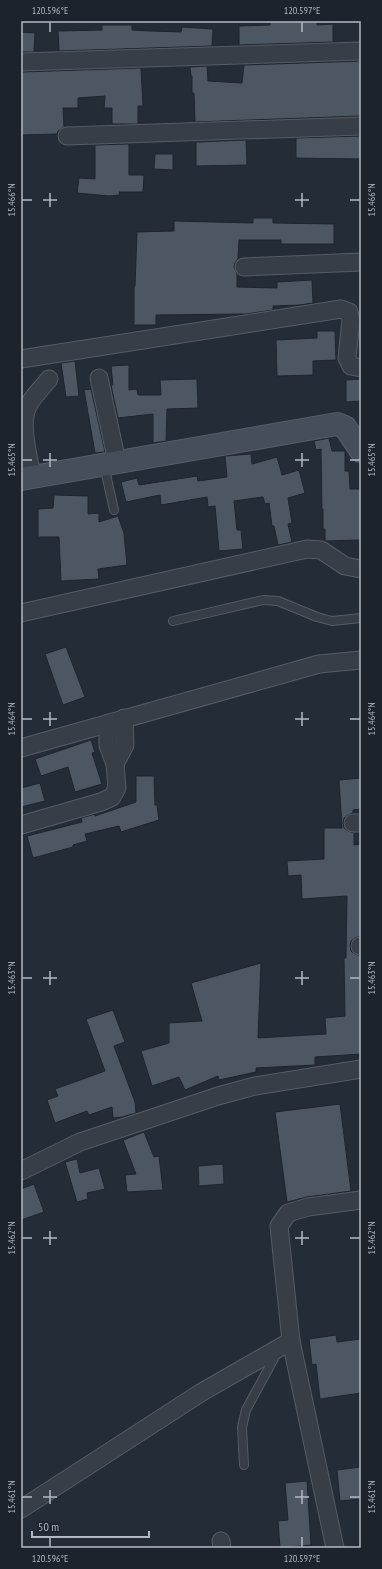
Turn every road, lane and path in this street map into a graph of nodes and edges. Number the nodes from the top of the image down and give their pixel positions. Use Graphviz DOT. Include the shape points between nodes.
graph roads {
  1 [pos="361,51"];
  2 [pos="21,62"];
  3 [pos="361,126"];
  4 [pos="67,136"];
  5 [pos="361,262"];
  6 [pos="244,267"];
  7 [pos="21,359"];
  8 [pos="361,368"];
  9 [pos="99,378"];
  10 [pos="50,379"];
  11 [pos="361,451"];
  12 [pos="110,463"];
  13 [pos="26,478"];
  14 [pos="114,510"];
  15 [pos="361,569"];
  16 [pos="21,613"];
  17 [pos="361,618"];
  18 [pos="173,621"];
  19 [pos="361,660"];
  20 [pos="124,718"];
  21 [pos="108,723"];
  22 [pos="21,748"];
  23 [pos="115,764"];
  24 [pos="21,825"];
  25 [pos="361,1069"];
  26 [pos="21,1171"];
  27 [pos="361,1200"];
  28 [pos="286,1344"];
  29 [pos="244,1465"];
  30 [pos="21,1510"];
  31 [pos="335,1548"];
  1 -- 2 [label="street"];
  3 -- 4 [label="street"];
  5 -- 6 [label="street"];
  7 -- 8 [label="street" via="341,309 349,312 351,320 347,358 351,366"];
  9 -- 12 [label="street"];
  10 -- 13 [label="street" via="28,407 24,418"];
  11 -- 12 [label="street" via="345,427 337,424"];
  12 -- 13 [label="street"];
  12 -- 14 [label="lane"];
  15 -- 16 [label="street" via="345,566 322,550 307,549"];
  17 -- 18 [label="lane" via="332,621 278,601 263,600"];
  19 -- 20 [label="street" via="319,664"];
  20 -- 21 [label="street"];
  20 -- 23 [label="street" via="125,745"];
  21 -- 22 [label="street"];
  21 -- 23 [label="street" via="108,746"];
  23 -- 24 [label="street" via="117,788 112,797"];
  25 -- 26 [label="street" via="255,1086 218,1096 80,1142"];
  27 -- 28 [label="street" via="308,1207 288,1213 279,1226"];
  28 -- 29 [label="lane" via="246,1410 242,1427"];
  28 -- 30 [label="street" via="202,1392"];
  28 -- 31 [label="street"];
}
